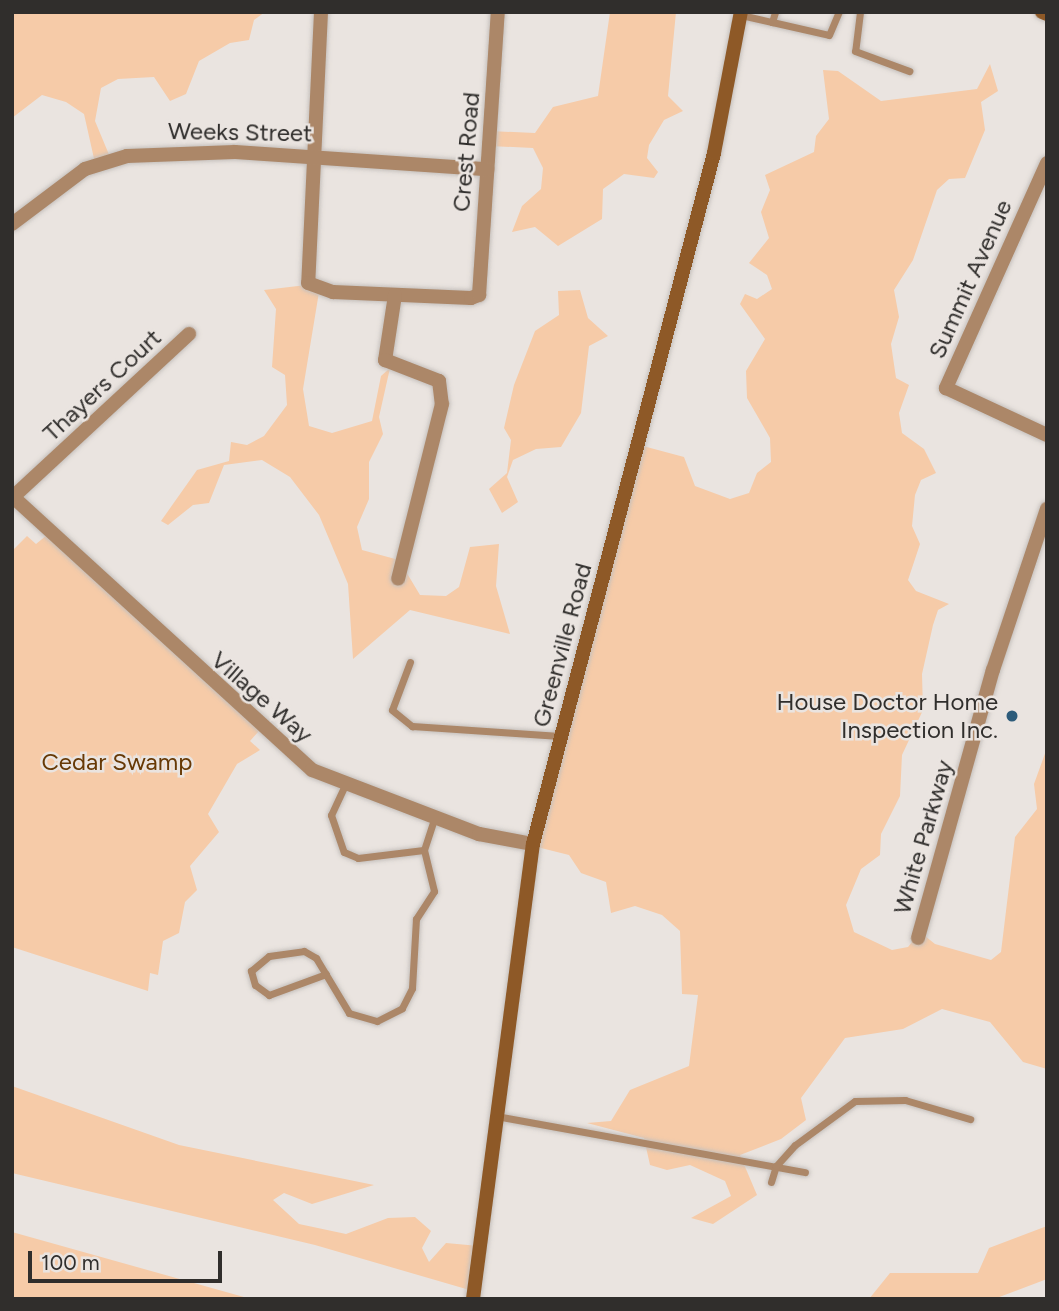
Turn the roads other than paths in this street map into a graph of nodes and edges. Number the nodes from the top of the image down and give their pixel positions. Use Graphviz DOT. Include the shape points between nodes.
graph roads {
  1 [pos="321,12"];
  2 [pos="498,12"];
  3 [pos="775,12"];
  4 [pos="839,12"];
  5 [pos="860,12"];
  6 [pos="740,13"];
  7 [pos="772,22"];
  8 [pos="909,71"];
  9 [pos="314,155"];
  10 [pos="1047,163"];
  11 [pos="487,169"];
  12 [pos="12,224"];
  13 [pos="395,295"];
  14 [pos="189,334"];
  15 [pos="1047,435"];
  16 [pos="13,497"];
  17 [pos="1047,509"];
  18 [pos="398,579"];
  19 [pos="410,662"];
  20 [pos="560,736"];
  21 [pos="345,785"];
  22 [pos="434,819"];
  23 [pos="533,844"];
  24 [pos="424,850"];
  25 [pos="918,938"];
  26 [pos="326,974"];
  27 [pos="495,1115"];
  28 [pos="970,1119"];
  29 [pos="776,1166"];
  30 [pos="805,1172"];
  31 [pos="771,1182"];
  32 [pos="473,1299"];
  1 -- 9 [label="street"];
  2 -- 11 [label="street, Crest Road"];
  3 -- 7 [label="lane"];
  4 -- 7 [label="lane" via="830,35"];
  5 -- 8 [label="lane" via="855,51 867,60"];
  6 -- 7 [label="lane"];
  6 -- 20 [label="main road, Greenville Road" via="715,153"];
  9 -- 11 [label="street, Weeks Street"];
  9 -- 12 [label="street, Weeks Street" via="127,156 85,169"];
  9 -- 13 [label="street" via="308,283 333,292"];
  10 -- 15 [label="street, Summit Avenue" via="946,388"];
  11 -- 13 [label="street, Crest Road" via="479,295"];
  13 -- 18 [label="street" via="385,360 439,381 442,404"];
  14 -- 16 [label="street, Thayers Court"];
  16 -- 21 [label="street, Village Way" via="286,751"];
  17 -- 25 [label="street, White Parkway" via="993,670"];
  19 -- 20 [label="lane" via="392,710 412,726"];
  20 -- 23 [label="main road, Greenville Road"];
  21 -- 22 [label="street, Village Way"];
  21 -- 24 [label="lane" via="331,815 335,840 344,852 358,859"];
  22 -- 23 [label="street, Village Way"];
  22 -- 24 [label="lane"];
  23 -- 27 [label="main road, Greenville Road"];
  24 -- 26 [label="lane" via="434,891 416,919 412,988 402,1008 391,1017 363,1020 338,1000"];
  26 -- 26 [label="lane" via="316,958 292,949 256,961 251,971 255,985 269,995"];
  27 -- 29 [label="lane"];
  27 -- 32 [label="main road, Greenville Road"];
  28 -- 29 [label="lane" via="905,1100 856,1101 840,1107"];
  29 -- 30 [label="lane"];
  29 -- 31 [label="lane"];
}
